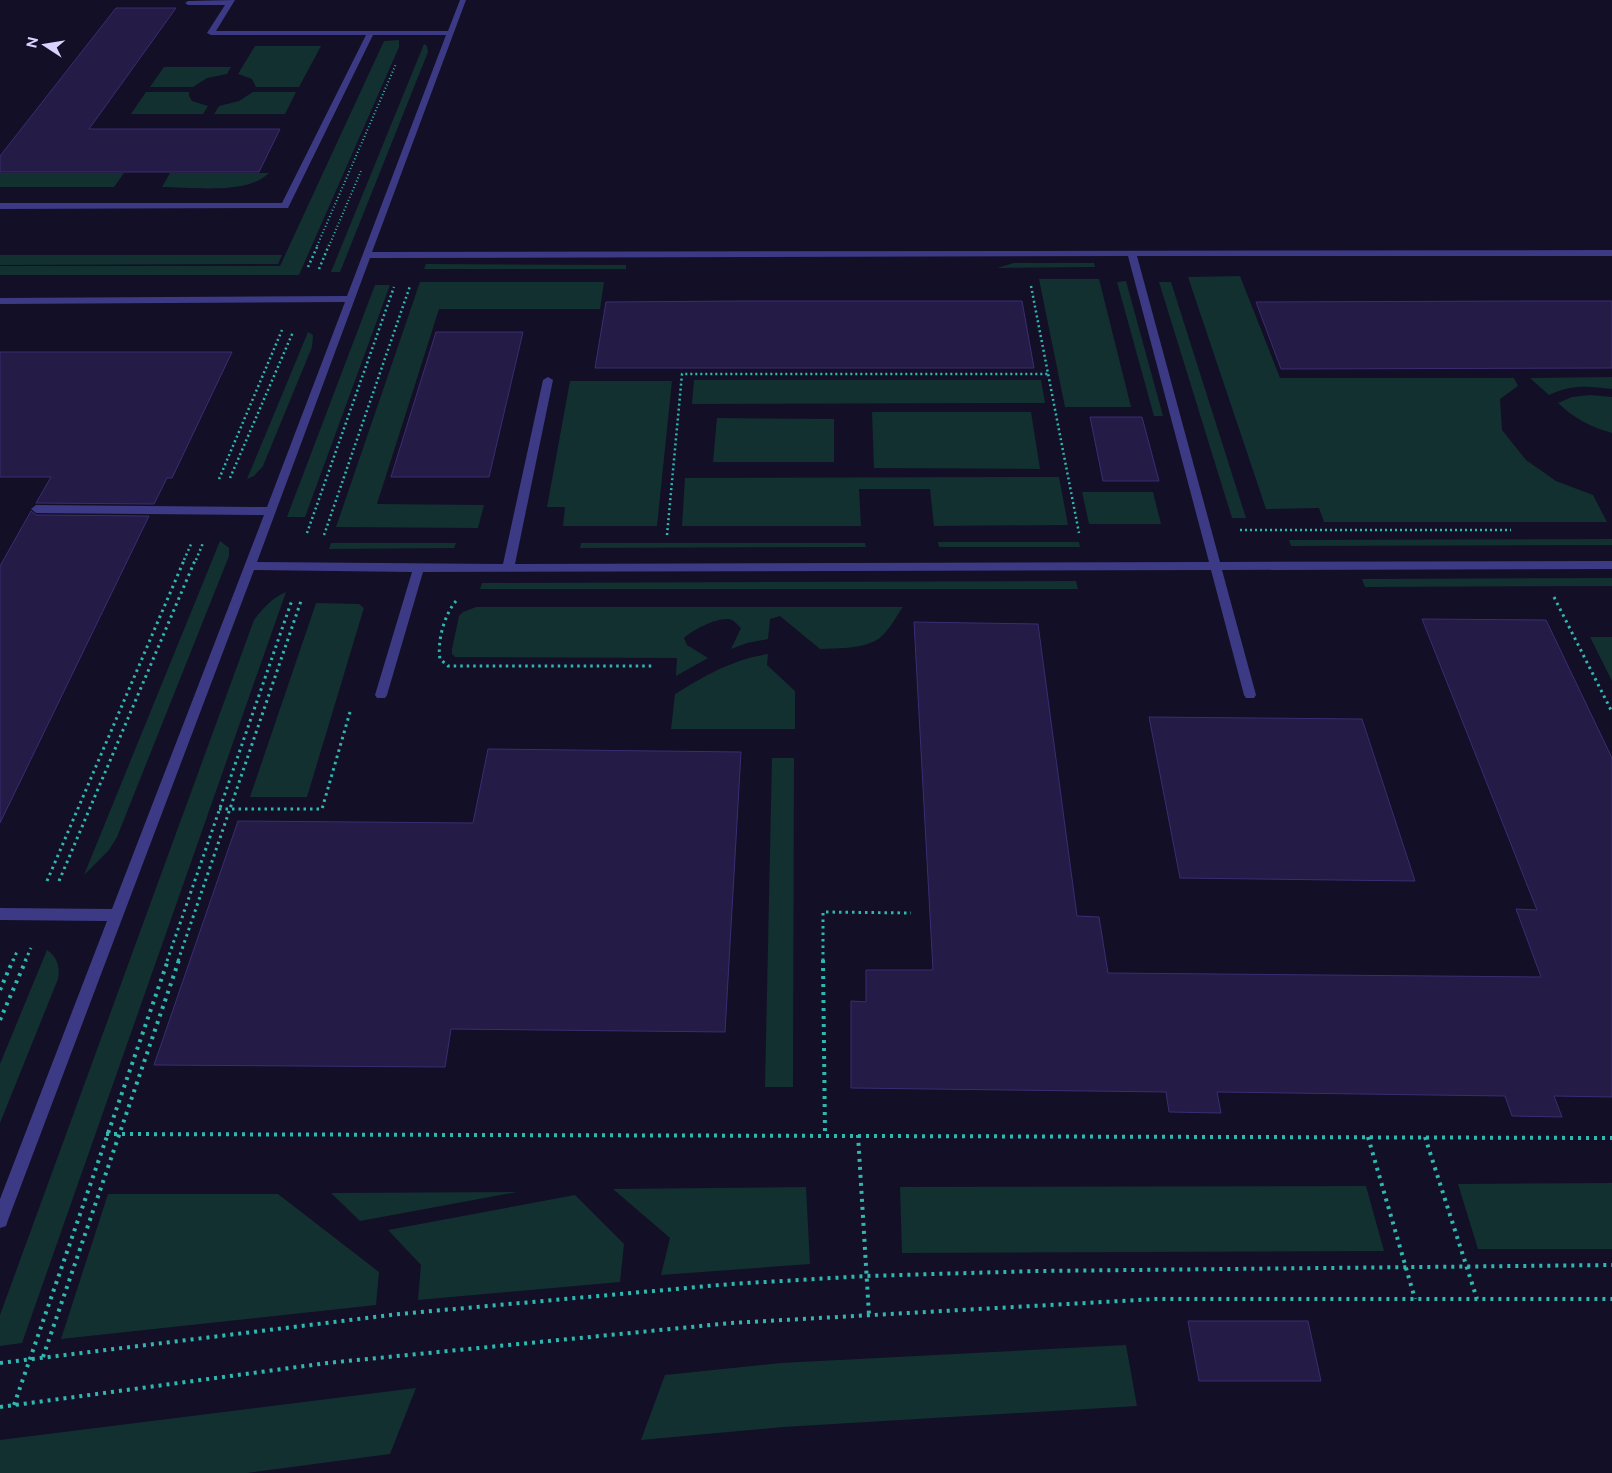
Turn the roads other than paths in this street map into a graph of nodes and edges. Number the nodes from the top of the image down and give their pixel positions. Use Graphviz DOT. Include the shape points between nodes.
graph roads {
  1 [pos="463,0"];
  2 [pos="231,1"];
  3 [pos="188,3"];
  4 [pos="371,33"];
  5 [pos="451,33"];
  6 [pos="0,206"];
  7 [pos="1612,253"];
  8 [pos="1132,254"];
  9 [pos="368,255"];
  10 [pos="349,300"];
  11 [pos="0,301"];
  12 [pos="548,380"];
  13 [pos="36,509"];
  14 [pos="270,511"];
  15 [pos="1612,565"];
  16 [pos="250,566"];
  17 [pos="1215,566"];
  18 [pos="419,568"];
  19 [pos="508,568"];
  20 [pos="381,695"];
  21 [pos="1250,695"];
  22 [pos="0,914"];
  23 [pos="118,915"];
  24 [pos="0,1220"];
  1 -- 5 [label="street"];
  2 -- 3 [label="street"];
  2 -- 4 [label="street" via="211,33"];
  4 -- 5 [label="street"];
  4 -- 6 [label="street" via="285,206"];
  5 -- 9 [label="street"];
  7 -- 8 [label="street"];
  8 -- 9 [label="street"];
  8 -- 17 [label="street"];
  9 -- 10 [label="street"];
  10 -- 11 [label="street"];
  10 -- 14 [label="street"];
  12 -- 19 [label="street"];
  13 -- 14 [label="street"];
  14 -- 16 [label="street"];
  15 -- 17 [label="street"];
  16 -- 18 [label="street"];
  16 -- 23 [label="street"];
  17 -- 19 [label="street"];
  17 -- 21 [label="street"];
  18 -- 19 [label="street"];
  18 -- 20 [label="street"];
  22 -- 23 [label="street"];
  23 -- 24 [label="street"];
}
